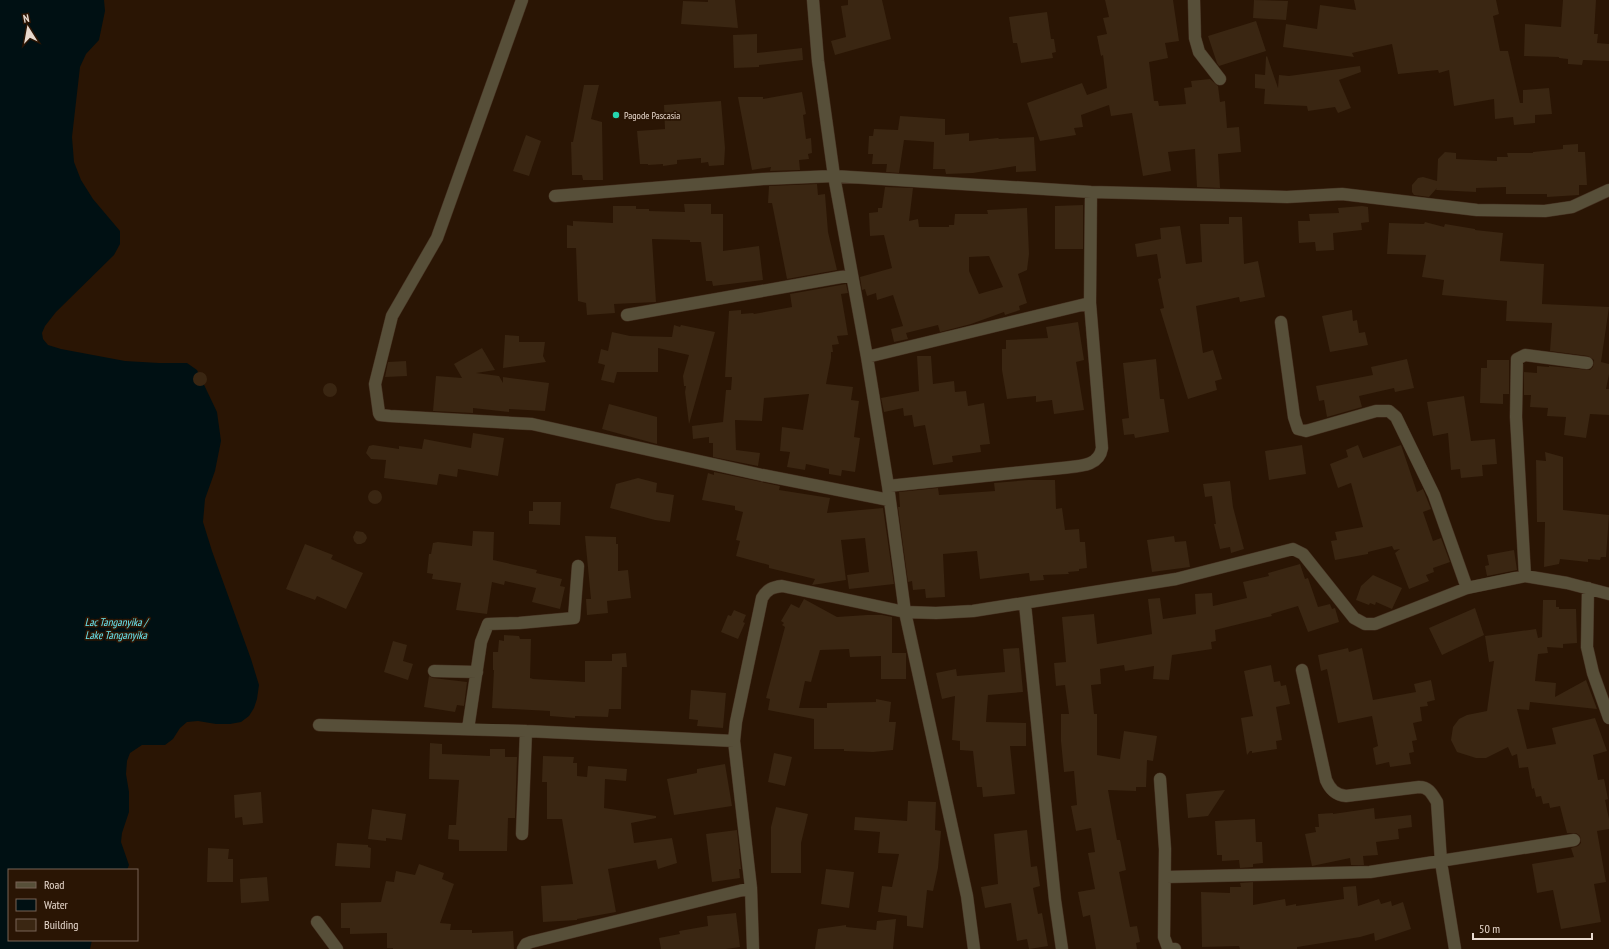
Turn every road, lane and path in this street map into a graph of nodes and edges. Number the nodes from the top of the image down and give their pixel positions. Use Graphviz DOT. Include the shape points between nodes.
graph roads {
  1 [pos="522,0"];
  2 [pos="813,0"];
  3 [pos="1194,0"];
  4 [pos="1220,79"];
  5 [pos="834,176"];
  6 [pos="1609,190"];
  7 [pos="1091,192"];
  8 [pos="555,196"];
  9 [pos="852,275"];
  10 [pos="1090,303"];
  11 [pos="627,315"];
  12 [pos="1281,322"];
  13 [pos="867,357"];
  14 [pos="1587,363"];
  15 [pos="888,486"];
  16 [pos="888,500"];
  17 [pos="578,566"];
  18 [pos="1525,576"];
  19 [pos="1467,588"];
  20 [pos="1588,588"];
  21 [pos="1609,594"];
  22 [pos="1025,604"];
  23 [pos="905,612"];
  24 [pos="1302,670"];
  25 [pos="434,671"];
  26 [pos="477,672"];
  27 [pos="1609,718"];
  28 [pos="319,725"];
  29 [pos="468,729"];
  30 [pos="526,731"];
  31 [pos="734,741"];
  32 [pos="1160,779"];
  33 [pos="522,834"];
  34 [pos="1574,840"];
  35 [pos="1441,862"];
  36 [pos="1166,876"];
  37 [pos="751,888"];
  38 [pos="317,922"];
  39 [pos="337,949"];
  40 [pos="523,949"];
  41 [pos="753,949"];
  42 [pos="974,949"];
  43 [pos="1062,949"];
  44 [pos="1175,949"];
  45 [pos="1456,949"];
  1 -- 16 [label="street" via="436,238 392,316 375,384 380,415 532,424"];
  2 -- 5 [label="street" via="818,61"];
  3 -- 4 [label="street" via="1195,38 1199,52"];
  5 -- 7 [label="street"];
  5 -- 8 [label="street" via="763,179"];
  5 -- 9 [label="street"];
  6 -- 7 [label="street" via="1572,206 1545,211 1476,210 1342,194 1288,197"];
  7 -- 10 [label="street"];
  9 -- 11 [label="street"];
  9 -- 13 [label="street"];
  10 -- 13 [label="street"];
  10 -- 15 [label="street" via="1102,448 1096,461 1062,468"];
  12 -- 19 [label="street" via="1294,417 1298,429 1306,431 1376,411 1389,411 1396,417 1434,495"];
  13 -- 15 [label="street"];
  14 -- 18 [label="street" via="1525,355 1517,359 1516,417"];
  15 -- 16 [label="street"];
  16 -- 23 [label="street"];
  17 -- 26 [label="street" via="574,618 488,624 481,642"];
  18 -- 19 [label="street"];
  18 -- 20 [label="street"];
  19 -- 22 [label="street" via="1375,624 1365,624 1354,618 1303,554 1293,549 1176,579"];
  20 -- 21 [label="street"];
  20 -- 27 [label="street" via="1587,647"];
  22 -- 23 [label="street" via="973,611"];
  22 -- 43 [label="street"];
  23 -- 31 [label="street" via="782,586 769,590 762,598"];
  23 -- 42 [label="street" via="967,896"];
  24 -- 35 [label="street" via="1326,780 1333,792 1346,796 1419,786 1428,788 1436,802"];
  25 -- 26 [label="street"];
  26 -- 29 [label="street"];
  28 -- 29 [label="street"];
  29 -- 30 [label="street"];
  30 -- 31 [label="street"];
  30 -- 33 [label="street"];
  31 -- 37 [label="street"];
  32 -- 36 [label="street"];
  34 -- 35 [label="street"];
  35 -- 36 [label="street" via="1370,872"];
  35 -- 45 [label="street"];
  36 -- 44 [label="street" via="1164,937 1168,948"];
  37 -- 40 [label="street" via="531,942"];
  37 -- 41 [label="street"];
  38 -- 39 [label="street"];
}
